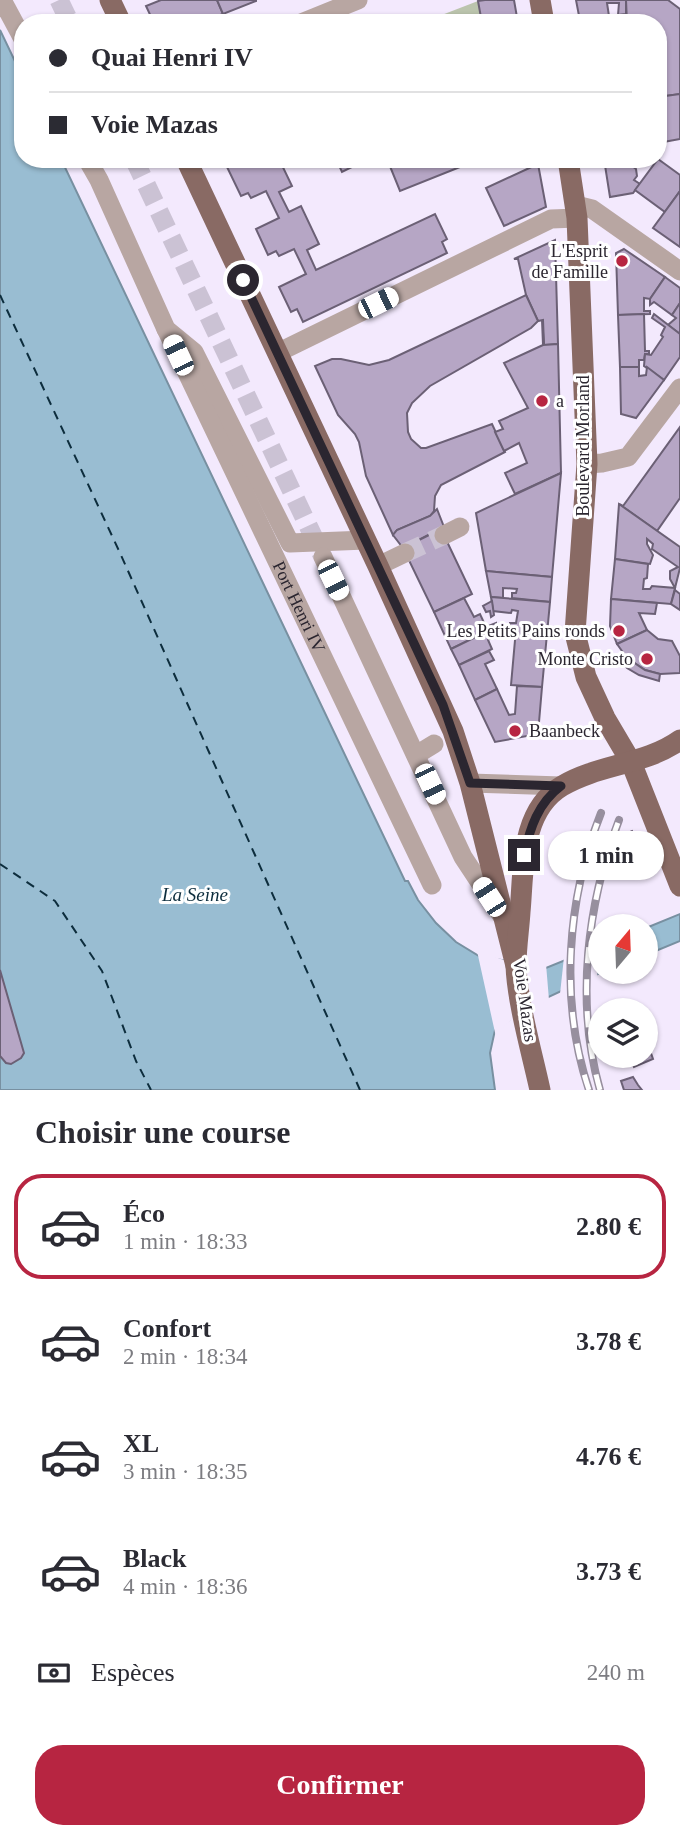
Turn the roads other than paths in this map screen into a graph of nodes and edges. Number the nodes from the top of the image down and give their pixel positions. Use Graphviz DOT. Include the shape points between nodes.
graph roads {
  1 [pos="2,0"];
  2 [pos="358,0"];
  3 [pos="323,14"];
  4 [pos="14,23"];
  5 [pos="93,168"];
  6 [pos="190,168"];
  7 [pos="569,168"];
  8 [pos="576,211"];
  9 [pos="680,271"];
  10 [pos="166,329"];
  11 [pos="277,353"];
  12 [pos="680,388"];
  13 [pos="587,464"];
  14 [pos="366,540"];
  15 [pos="405,552"];
  16 [pos="323,557"];
  17 [pos="378,566"];
  18 [pos="680,740"];
  19 [pos="434,744"];
  20 [pos="416,755"];
  21 [pos="631,762"];
  22 [pos="470,783"];
  23 [pos="561,786"];
  24 [pos="432,885"];
  25 [pos="680,886"];
  26 [pos="511,914"];
  27 [pos="540,1090"];
  1 -- 4 [label="street"];
  2 -- 3 [label="street"];
  5 -- 10 [label="street, Port Henri IV"];
  6 -- 11 [label="main road"];
  7 -- 8 [label="main road, Boulevard Morland"];
  8 -- 9 [label="street" via="592,209"];
  8 -- 11 [label="street"];
  8 -- 13 [label="main road, Boulevard Morland"];
  10 -- 14 [label="street, Port Henri IV" via="194,352 290,543"];
  10 -- 24 [label="street, Port Henri IV"];
  11 -- 14 [label="main road"];
  12 -- 13 [label="street" via="628,457"];
  13 -- 21 [label="main road, Boulevard Morland" via="575,634 586,677"];
  14 -- 17 [label="main road"];
  15 -- 17 [label="street"];
  16 -- 20 [label="street"];
  17 -- 22 [label="main road" via="443,705"];
  18 -- 21 [label="main road, Voie Mazas"];
  19 -- 20 [label="street"];
  20 -- 26 [label="street" via="458,848"];
  21 -- 23 [label="main road, Voie Mazas" via="584,774"];
  21 -- 25 [label="main road, Boulevard Morland"];
  22 -- 23 [label="street"];
  22 -- 26 [label="main road"];
  23 -- 26 [label="main road, Voie Mazas" via="538,811 529,831"];
  26 -- 27 [label="main road, Voie Mazas" via="523,1009"];
}
